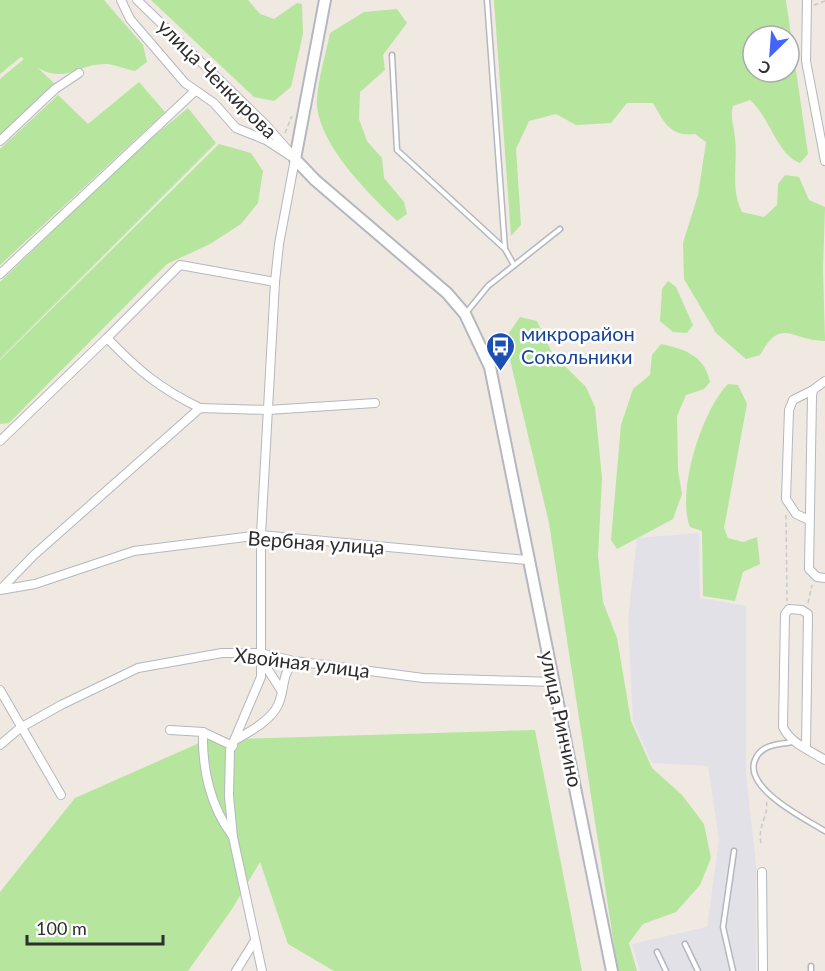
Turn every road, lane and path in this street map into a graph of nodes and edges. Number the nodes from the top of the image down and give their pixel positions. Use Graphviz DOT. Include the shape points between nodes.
graph roads {
  1 [pos="121,0"];
  2 [pos="137,0"];
  3 [pos="325,0"];
  4 [pos="487,0"];
  5 [pos="825,1"];
  6 [pos="810,3"];
  7 [pos="392,55"];
  8 [pos="79,73"];
  9 [pos="195,91"];
  10 [pos="294,110"];
  11 [pos="265,124"];
  12 [pos="250,135"];
  13 [pos="0,141"];
  14 [pos="279,141"];
  15 [pos="295,159"];
  16 [pos="825,161"];
  17 [pos="560,229"];
  18 [pos="505,249"];
  19 [pos="514,265"];
  20 [pos="0,274"];
  21 [pos="275,282"];
  22 [pos="465,314"];
  23 [pos="108,338"];
  24 [pos="825,381"];
  25 [pos="813,390"];
  26 [pos="375,402"];
  27 [pos="200,408"];
  28 [pos="268,410"];
  29 [pos="2,436"];
  30 [pos="786,499"];
  31 [pos="809,520"];
  32 [pos="261,535"];
  33 [pos="527,560"];
  34 [pos="814,575"];
  35 [pos="825,578"];
  36 [pos="1,589"];
  37 [pos="787,610"];
  38 [pos="806,611"];
  39 [pos="260,655"];
  40 [pos="271,656"];
  41 [pos="294,661"];
  42 [pos="273,677"];
  43 [pos="553,682"];
  44 [pos="0,690"];
  45 [pos="280,690"];
  46 [pos="20,728"];
  47 [pos="170,730"];
  48 [pos="203,732"];
  49 [pos="235,742"];
  50 [pos="795,742"];
  51 [pos="0,745"];
  52 [pos="806,748"];
  53 [pos="825,760"];
  54 [pos="762,788"];
  55 [pos="61,795"];
  56 [pos="825,831"];
  57 [pos="232,837"];
  58 [pos="761,843"];
  59 [pos="734,851"];
  60 [pos="762,872"];
  61 [pos="254,942"];
  62 [pos="685,944"];
  63 [pos="657,952"];
  64 [pos="236,971"];
  65 [pos="262,971"];
  66 [pos="612,971"];
  67 [pos="666,971"];
  68 [pos="698,971"];
  69 [pos="733,971"];
  70 [pos="763,971"];
  1 -- 9 [label="street" via="130,19"];
  2 -- 11 [label="street, улица Ченкирова"];
  3 -- 15 [label="street"];
  4 -- 18 [label="lane"];
  5 -- 6 [label="path"];
  6 -- 16 [label="street" via="807,61"];
  7 -- 18 [label="lane" via="397,150"];
  8 -- 13 [label="street" via="55,89"];
  9 -- 12 [label="street" via="214,103 236,128"];
  9 -- 20 [label="street"];
  10 -- 14 [label="path"];
  11 -- 12 [label="street"];
  11 -- 14 [label="street, улица Ченкирова"];
  12 -- 15 [label="street" via="266,140"];
  14 -- 15 [label="street, улица Ченкирова"];
  15 -- 21 [label="street"];
  15 -- 22 [label="street, улица Ринчино" via="447,293"];
  17 -- 19 [label="lane"];
  18 -- 19 [label="lane"];
  19 -- 22 [label="lane" via="488,286"];
  21 -- 23 [label="street" via="180,265"];
  21 -- 28 [label="street"];
  22 -- 33 [label="street, улица Ринчино" via="490,367"];
  23 -- 27 [label="street" via="139,371"];
  23 -- 29 [label="street"];
  24 -- 25 [label="street"];
  25 -- 30 [label="street" via="794,400 789,410"];
  25 -- 31 [label="street"];
  26 -- 28 [label="street"];
  27 -- 28 [label="street"];
  27 -- 36 [label="street, Вербная улица"];
  28 -- 32 [label="street"];
  30 -- 31 [label="street" via="796,514"];
  30 -- 37 [label="path"];
  31 -- 34 [label="street" via="808,569"];
  32 -- 33 [label="street, Вербная улица"];
  32 -- 36 [label="street, Вербная улица" via="134,551 35,584"];
  32 -- 39 [label="street"];
  33 -- 43 [label="street, улица Ринчино"];
  34 -- 35 [label="street"];
  34 -- 38 [label="path"];
  37 -- 38 [label="street"];
  37 -- 50 [label="street" via="783,727"];
  38 -- 52 [label="street"];
  39 -- 40 [label="street, Хвойная улица"];
  39 -- 42 [label="street"];
  39 -- 46 [label="street, Хвойная улица" via="222,653 138,668"];
  39 -- 49 [label="street" via="261,677"];
  40 -- 41 [label="street, Хвойная улица"];
  40 -- 42 [label="street"];
  41 -- 43 [label="street, Хвойная улица" via="423,678"];
  41 -- 45 [label="street"];
  42 -- 45 [label="street"];
  43 -- 66 [label="street, улица Ринчино"];
  44 -- 46 [label="street"];
  45 -- 49 [label="street" via="273,714"];
  46 -- 51 [label="street, Хвойная улица"];
  46 -- 55 [label="street"];
  47 -- 48 [label="street"];
  48 -- 49 [label="street"];
  48 -- 57 [label="street" via="202,758 210,789"];
  49 -- 57 [label="street" via="229,796"];
  50 -- 52 [label="street"];
  50 -- 54 [label="lane" via="771,744 758,753 753,763 755,780"];
  52 -- 53 [label="street"];
  54 -- 56 [label="lane"];
  54 -- 58 [label="path" via="767,806 761,822"];
  57 -- 61 [label="street"];
  59 -- 69 [label="lane" via="723,927"];
  60 -- 70 [label="street"];
  61 -- 64 [label="street"];
  61 -- 65 [label="street"];
  62 -- 68 [label="lane"];
  63 -- 67 [label="lane"];
}
